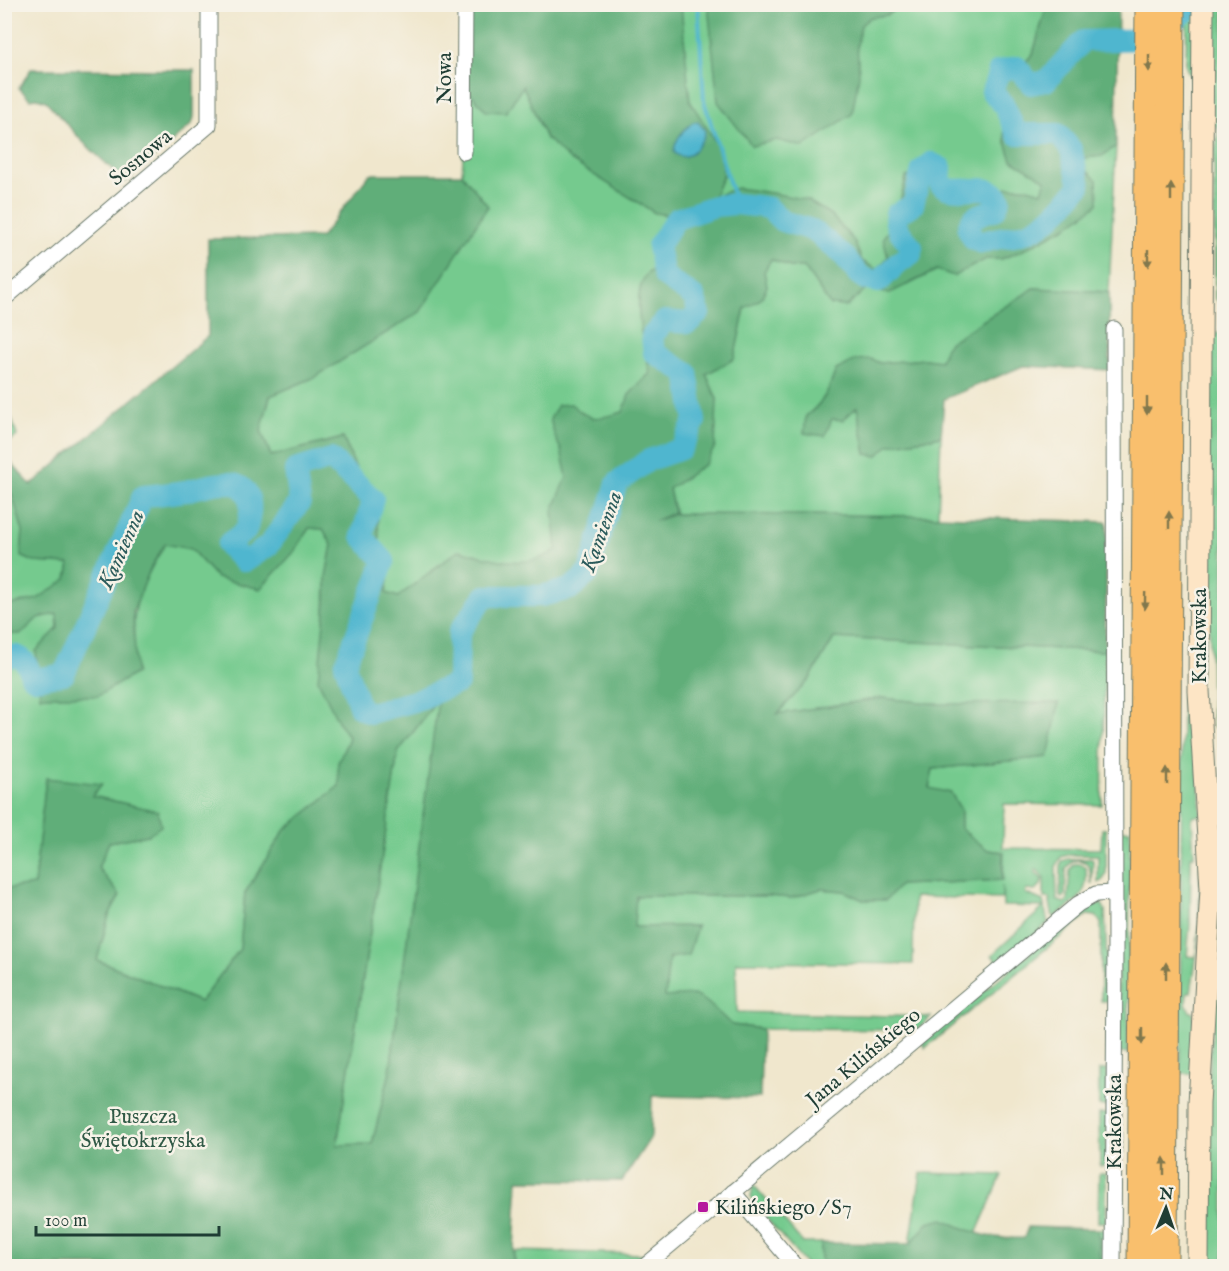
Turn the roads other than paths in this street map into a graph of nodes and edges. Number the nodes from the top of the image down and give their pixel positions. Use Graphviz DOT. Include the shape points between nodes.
graph roads {
  1 [pos="209,4"];
  2 [pos="465,4"];
  3 [pos="1149,4"];
  4 [pos="1171,4"];
  5 [pos="1203,4"];
  6 [pos="464,152"];
  7 [pos="4,299"];
  8 [pos="1114,329"];
  9 [pos="1159,341"];
  10 [pos="1218,890"];
  11 [pos="1114,892"];
  12 [pos="733,1192"];
  13 [pos="645,1266"];
  14 [pos="795,1266"];
  15 [pos="1113,1266"];
  16 [pos="1141,1266"];
  17 [pos="1164,1266"];
  18 [pos="1198,1266"];
  1 -- 7 [label="street, Sosnowa" via="209,126"];
  2 -- 6 [label="street, Nowa"];
  3 -- 9 [label="highway, one-way"];
  9 -- 4 [label="highway, one-way"];
  5 -- 10 [label="street, Krakowska" via="1199,691"];
  8 -- 11 [label="street, Krakowska"];
  9 -- 16 [label="highway, one-way"];
  17 -- 9 [label="highway, one-way"];
  10 -- 18 [label="street, Krakowska" via="1199,1104"];
  11 -- 12 [label="street, Jana Kilińskiego" via="1096,894 1078,904"];
  11 -- 15 [label="street, Krakowska"];
  12 -- 13 [label="street, Jana Kilińskiego"];
  12 -- 14 [label="street"];
}
